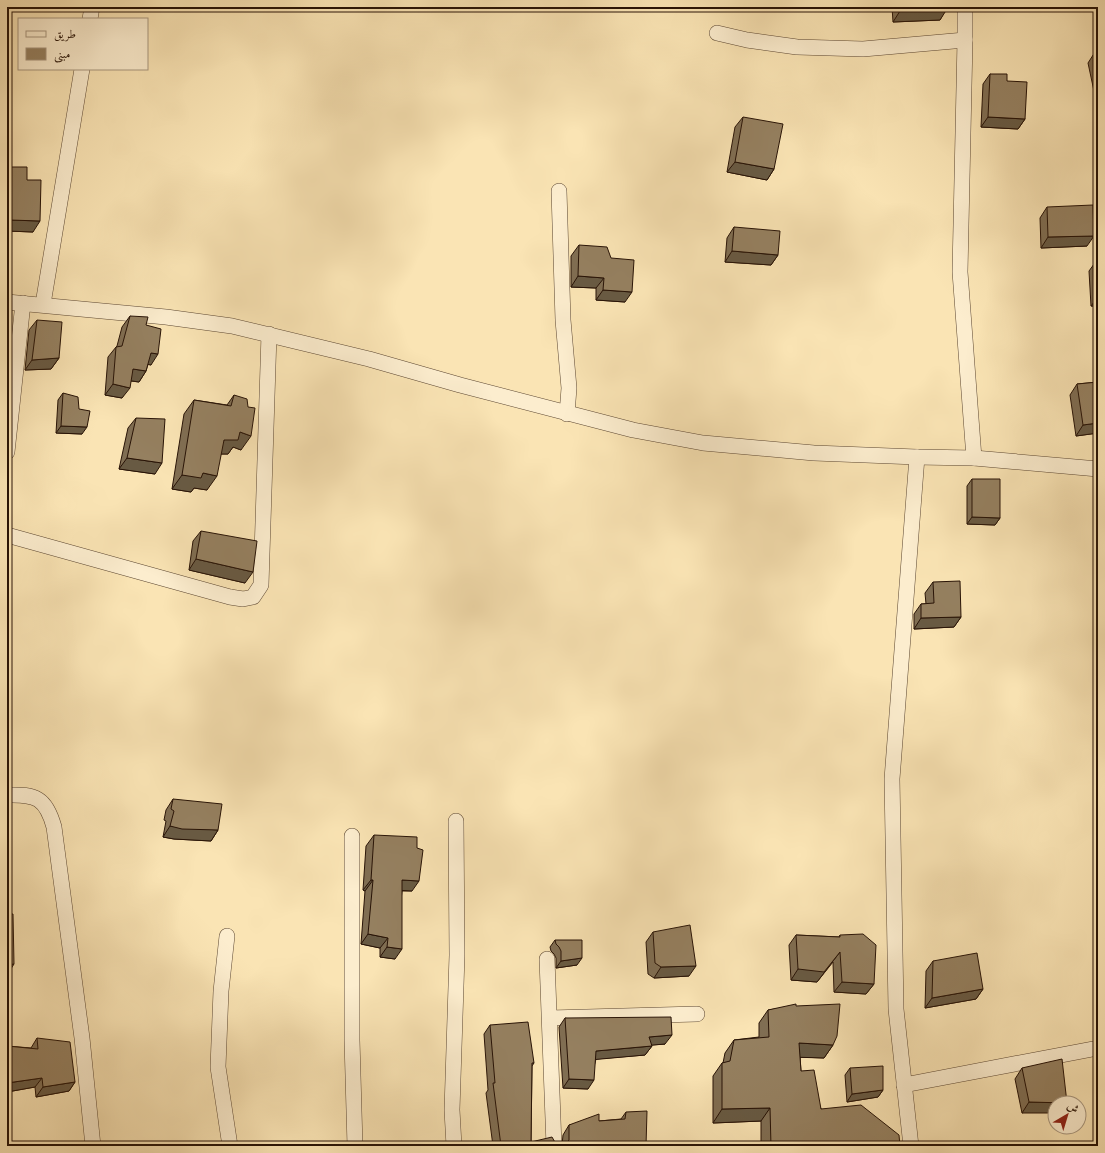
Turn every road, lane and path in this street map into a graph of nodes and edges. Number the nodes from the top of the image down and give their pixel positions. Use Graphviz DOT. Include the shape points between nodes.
graph roads {
  1 [pos="92,7"];
  2 [pos="964,7"];
  3 [pos="90,18"];
  4 [pos="718,33"];
  5 [pos="965,40"];
  6 [pos="82,70"];
  7 [pos="559,191"];
  8 [pos="7,302"];
  9 [pos="23,303"];
  10 [pos="43,304"];
  11 [pos="269,334"];
  12 [pos="567,414"];
  13 [pos="7,452"];
  14 [pos="918,457"];
  15 [pos="974,458"];
  16 [pos="1098,469"];
  17 [pos="1098,473"];
  18 [pos="7,535"];
  19 [pos="7,795"];
  20 [pos="456,821"];
  21 [pos="352,836"];
  22 [pos="227,936"];
  23 [pos="547,959"];
  24 [pos="697,1014"];
  25 [pos="550,1018"];
  26 [pos="1098,1048"];
  27 [pos="904,1086"];
  28 [pos="93,1146"];
  29 [pos="230,1146"];
  30 [pos="355,1146"];
  31 [pos="454,1146"];
  32 [pos="554,1146"];
  33 [pos="911,1146"];
  1 -- 3 [label="street"];
  2 -- 5 [label="street"];
  4 -- 5 [label="street" via="797,47 863,49"];
  5 -- 15 [label="street" via="960,272"];
  6 -- 10 [label="street"];
  7 -- 12 [label="street" via="563,320 569,388"];
  8 -- 9 [label="street"];
  9 -- 10 [label="street"];
  9 -- 13 [label="street"];
  10 -- 11 [label="street" via="166,317"];
  11 -- 12 [label="street"];
  11 -- 18 [label="street" via="261,585 253,597 230,596"];
  12 -- 14 [label="street" via="703,443 814,453"];
  14 -- 15 [label="street"];
  14 -- 27 [label="street" via="892,779 896,1009"];
  15 -- 16 [label="street"];
  16 -- 17 [label="street"];
  19 -- 28 [label="street" via="35,798 45,804 54,826 82,1038"];
  20 -- 31 [label="street" via="457,955 452,1110"];
  21 -- 30 [label="street"];
  22 -- 29 [label="street" via="221,991 218,1067"];
  23 -- 25 [label="street"];
  24 -- 25 [label="street"];
  25 -- 32 [label="street"];
  26 -- 27 [label="street"];
  27 -- 33 [label="street"];
}
